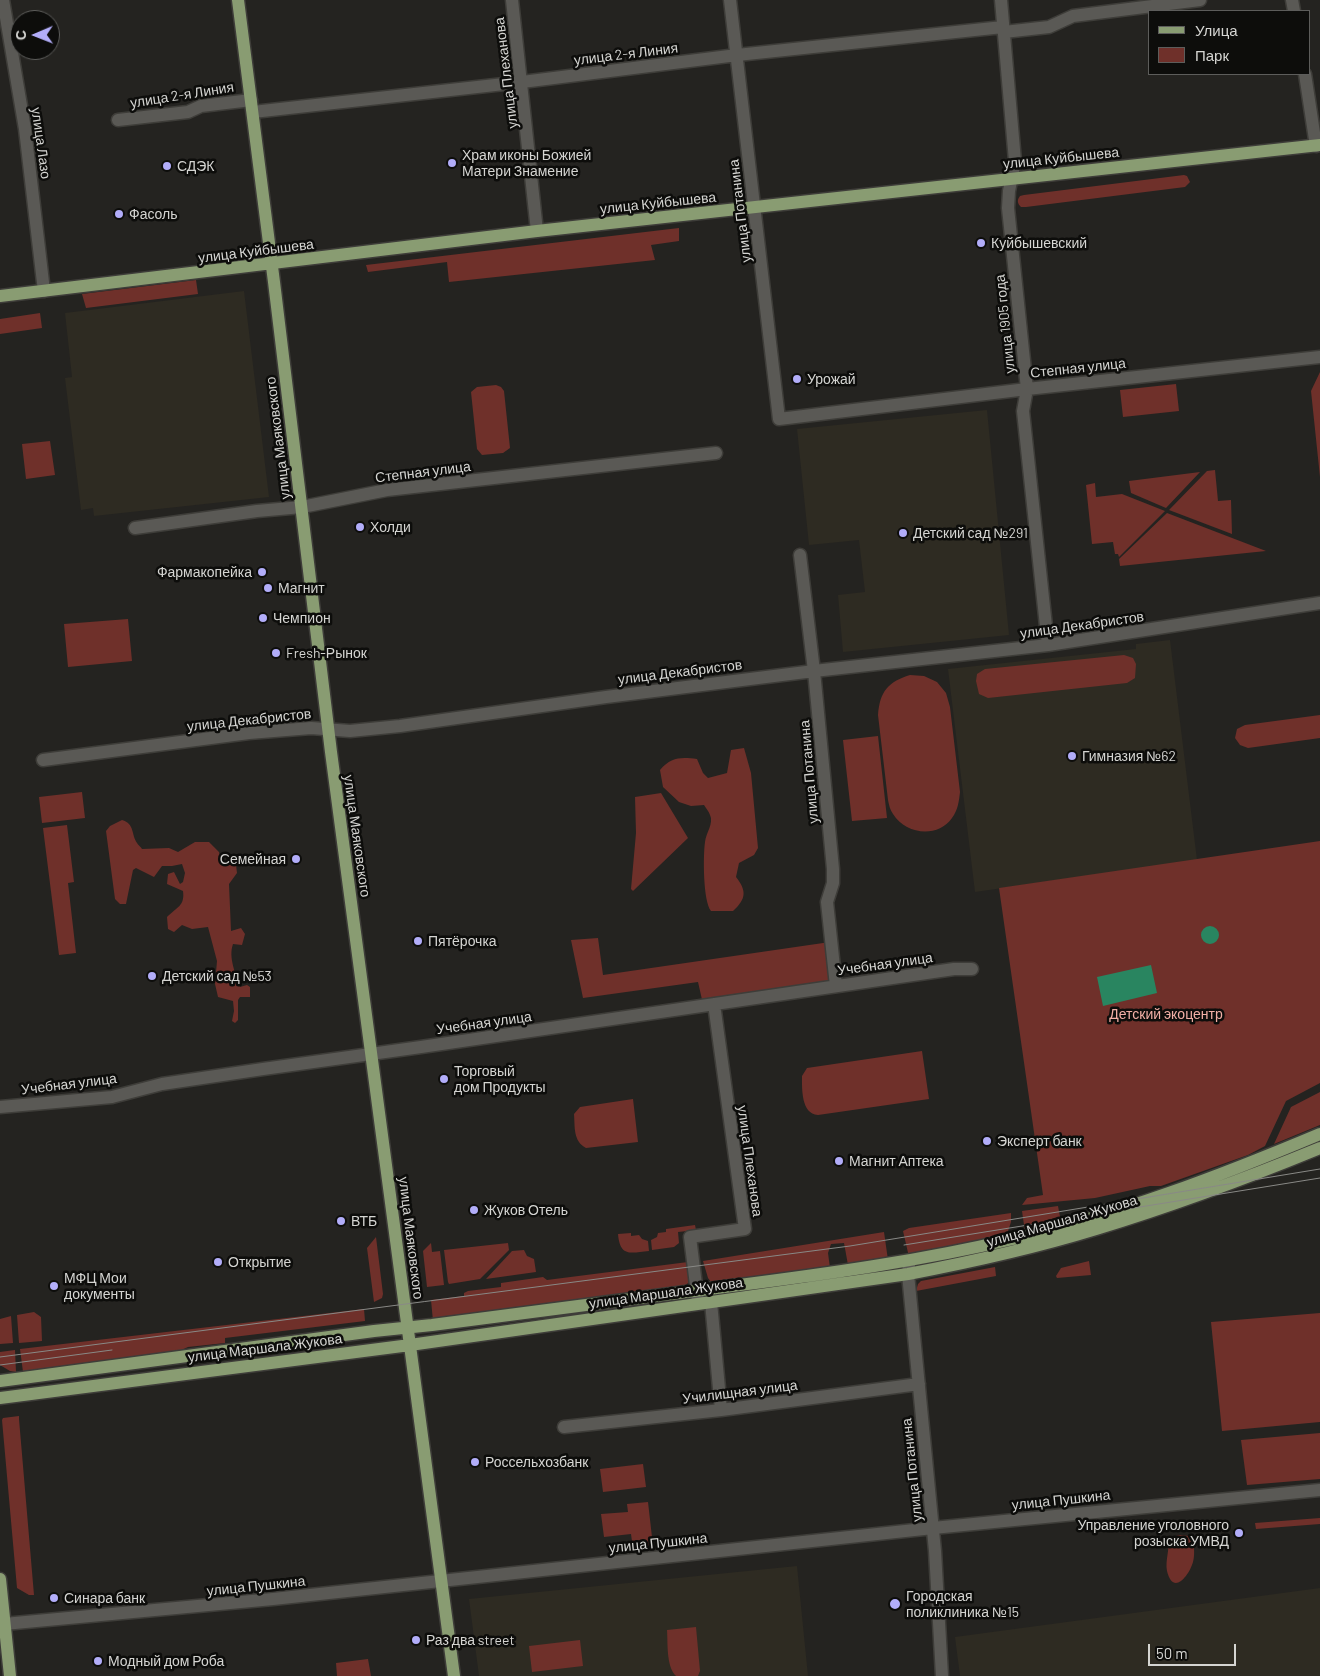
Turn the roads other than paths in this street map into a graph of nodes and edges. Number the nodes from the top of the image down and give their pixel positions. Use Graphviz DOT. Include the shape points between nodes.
graph roads {
  1 [pos="3,0"];
  2 [pos="238,0"];
  3 [pos="512,0"];
  4 [pos="730,0"];
  5 [pos="1001,0"];
  6 [pos="1200,0"];
  7 [pos="1004,30"];
  8 [pos="737,55"];
  9 [pos="1304,75"];
  10 [pos="522,82"];
  11 [pos="252,106"];
  12 [pos="118,120"];
  13 [pos="1318,146"];
  14 [pos="1012,178"];
  15 [pos="755,208"];
  16 [pos="537,232"];
  17 [pos="272,264"];
  18 [pos="44,290"];
  19 [pos="0,296"];
  20 [pos="1320,357"];
  21 [pos="1027,389"];
  22 [pos="779,419"];
  23 [pos="716,453"];
  24 [pos="302,507"];
  25 [pos="135,528"];
  26 [pos="800,555"];
  27 [pos="1320,603"];
  28 [pos="1048,645"];
  29 [pos="814,670"];
  30 [pos="328,729"];
  31 [pos="43,760"];
  32 [pos="972,969"];
  33 [pos="836,986"];
  34 [pos="714,1004"];
  35 [pos="372,1054"];
  36 [pos="0,1107"];
  37 [pos="1320,1134"];
  38 [pos="1320,1148"];
  39 [pos="910,1261"];
  40 [pos="908,1274"];
  41 [pos="702,1299"];
  42 [pos="407,1328"];
  43 [pos="410,1345"];
  44 [pos="0,1381"];
  45 [pos="919,1384"];
  46 [pos="0,1398"];
  47 [pos="721,1410"];
  48 [pos="564,1427"];
  49 [pos="1320,1490"];
  50 [pos="933,1528"];
  51 [pos="0,1579"];
  52 [pos="442,1582"];
  53 [pos="2,1625"];
  54 [pos="10,1676"];
  55 [pos="454,1676"];
  56 [pos="942,1676"];
  1 -- 18 [label="street, улица Лазо" via="25,129"];
  2 -- 11 [label="main road, улица Маяковского"];
  3 -- 10 [label="street, улица Плеханова"];
  4 -- 8 [label="street, улица Потанина"];
  5 -- 7 [label="street, улица 1905 года"];
  6 -- 7 [label="street, улица 2-я Линия" via="1073,16 1049,27"];
  7 -- 8 [label="street, улица 2-я Линия"];
  7 -- 14 [label="street, улица 1905 года" via="1015,161"];
  8 -- 10 [label="street, улица 2-я Линия"];
  8 -- 15 [label="street, улица Потанина"];
  9 -- 13 [label="street"];
  10 -- 11 [label="street, улица 2-я Линия"];
  10 -- 16 [label="street, улица Плеханова"];
  11 -- 12 [label="street, улица 2-я Линия" via="201,106 188,112"];
  11 -- 17 [label="main road, улица Маяковского"];
  13 -- 14 [label="main road, улица Куйбышева"];
  14 -- 15 [label="main road, улица Куйбышева"];
  14 -- 21 [label="street, улица 1905 года" via="1008,208"];
  15 -- 16 [label="main road, улица Куйбышева"];
  15 -- 22 [label="street, улица Потанина"];
  16 -- 17 [label="main road, улица Куйбышева"];
  17 -- 18 [label="main road, улица Куйбышева"];
  17 -- 24 [label="main road, улица Маяковского"];
  18 -- 19 [label="main road, улица Куйбышева"];
  20 -- 21 [label="street, Степная улица"];
  21 -- 22 [label="street, Степная улица"];
  21 -- 28 [label="street, улица 1905 года" via="1023,411"];
  23 -- 24 [label="street, Степная улица" via="387,490"];
  24 -- 25 [label="street, Степная улица"];
  24 -- 30 [label="main road, улица Маяковского"];
  26 -- 29 [label="street, улица Потанина"];
  27 -- 28 [label="street, улица Декабристов"];
  28 -- 29 [label="street, улица Декабристов"];
  29 -- 30 [label="street, улица Декабристов" via="382,728"];
  29 -- 33 [label="street, улица Потанина" via="833,869 833,883 827,902"];
  30 -- 31 [label="street, улица Декабристов" via="249,733"];
  30 -- 35 [label="main road, улица Маяковского"];
  32 -- 33 [label="street, Учебная улица"];
  33 -- 34 [label="street, Учебная улица"];
  34 -- 35 [label="street, Учебная улица"];
  34 -- 41 [label="street, улица Плеханова" via="744,1229 690,1237"];
  35 -- 36 [label="street, Учебная улица" via="162,1084 112,1097"];
  35 -- 42 [label="main road, улица Маяковского"];
  37 -- 39 [label="main road, улица Маршала Жукова" via="1196,1184 1086,1219 1013,1239"];
  38 -- 40 [label="main road, улица Маршала Жукова" via="1095,1230"];
  39 -- 40 [label="street, улица Потанина"];
  39 -- 41 [label="main road, улица Маршала Жукова"];
  40 -- 41 [label="main road, улица Маршала Жукова"];
  40 -- 45 [label="street, улица Потанина"];
  41 -- 42 [label="main road, улица Маршала Жукова"];
  41 -- 43 [label="main road, улица Маршала Жукова"];
  41 -- 47 [label="street"];
  42 -- 43 [label="main road, улица Маяковского"];
  42 -- 44 [label="main road, улица Маршала Жукова"];
  43 -- 46 [label="main road, улица Маршала Жукова"];
  43 -- 52 [label="main road, улица Маяковского"];
  45 -- 47 [label="street, Училищная улица"];
  45 -- 50 [label="street, улица Потанина"];
  47 -- 48 [label="street, Училищная улица"];
  49 -- 50 [label="street, улица Пушкина"];
  50 -- 52 [label="street, улица Пушкина"];
  50 -- 56 [label="street, улица Потанина"];
  51 -- 53 [label="main road"];
  52 -- 53 [label="street, улица Пушкина"];
  52 -- 55 [label="main road, улица Маяковского"];
  53 -- 54 [label="main road"];
}
